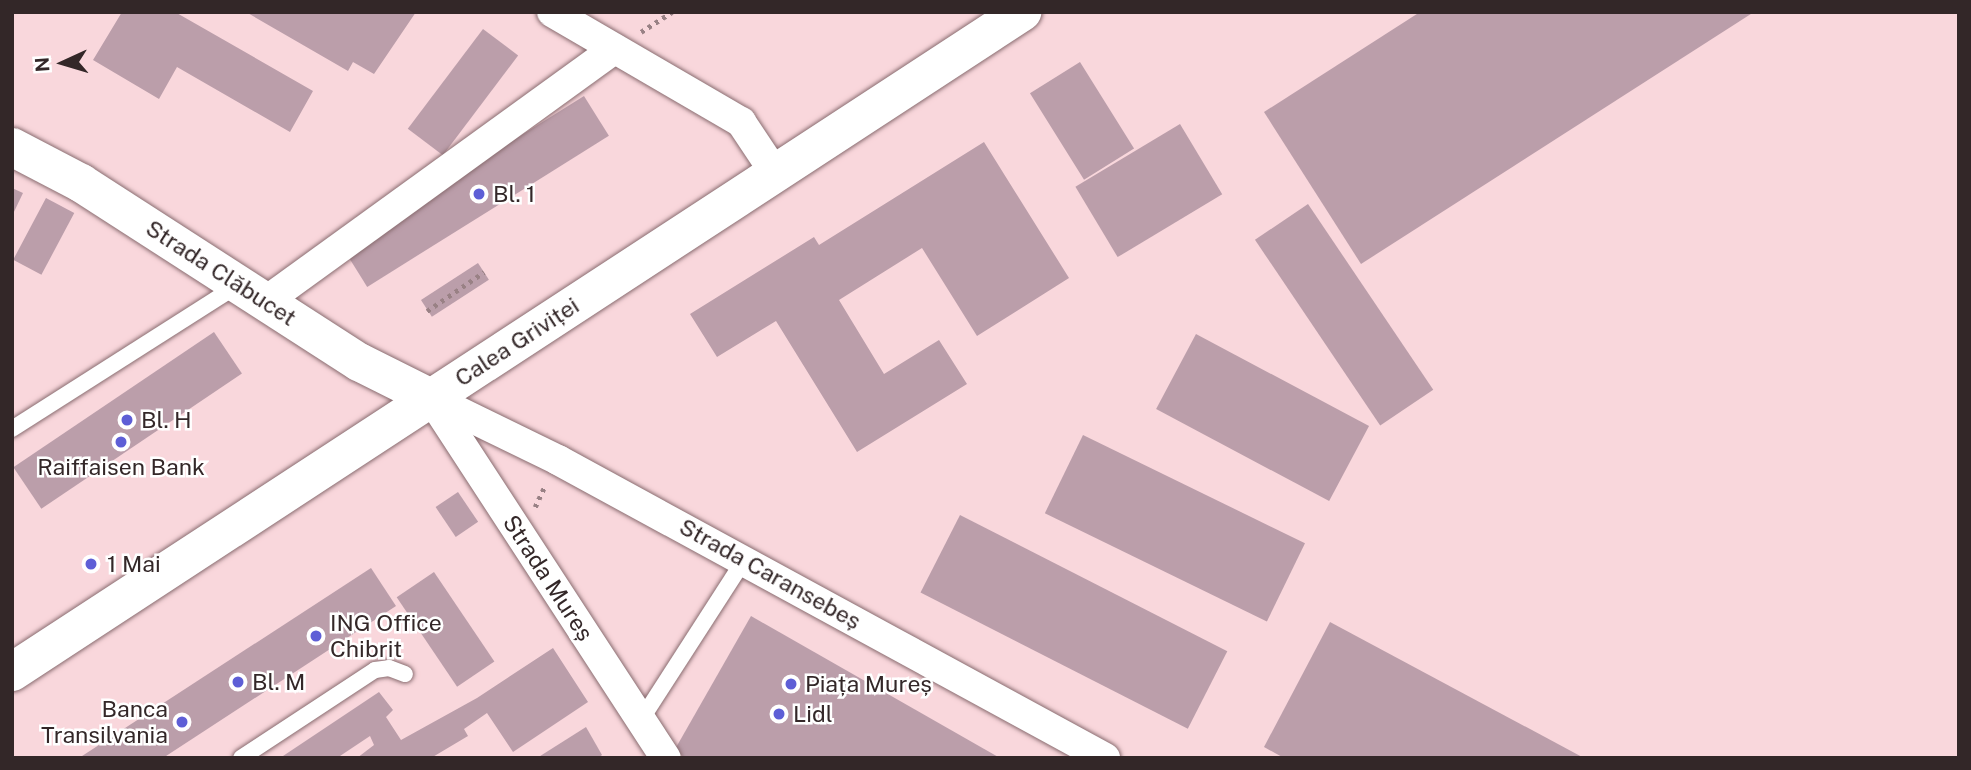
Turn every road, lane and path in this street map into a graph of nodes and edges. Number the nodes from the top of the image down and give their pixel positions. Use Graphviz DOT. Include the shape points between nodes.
graph roads {
  1 [pos="552,12"];
  2 [pos="1022,12"];
  3 [pos="614,49"];
  4 [pos="12,147"];
  5 [pos="775,173"];
  6 [pos="484,272"];
  7 [pos="253,292"];
  8 [pos="427,311"];
  9 [pos="431,398"];
  10 [pos="12,429"];
  11 [pos="558,460"];
  12 [pos="521,536"];
  13 [pos="744,560"];
  14 [pos="12,672"];
  15 [pos="405,674"];
  16 [pos="641,720"];
  17 [pos="241,758"];
  18 [pos="666,758"];
  19 [pos="1105,758"];
  1 -- 3 [label="street"];
  2 -- 5 [label="main road, Calea Griviței"];
  3 -- 5 [label="street" via="740,122"];
  3 -- 7 [label="street"];
  4 -- 7 [label="main road, Strada Clăbucet" via="81,183"];
  5 -- 9 [label="main road, Calea Griviței"];
  6 -- 8 [label="path"];
  7 -- 9 [label="main road, Strada Clăbucet" via="359,362"];
  7 -- 10 [label="lane"];
  9 -- 11 [label="street, Strada Caransebeș"];
  9 -- 12 [label="street, Strada Mureș"];
  9 -- 14 [label="main road, Calea Griviței"];
  11 -- 12 [label="path"];
  11 -- 13 [label="street, Strada Caransebeș"];
  12 -- 16 [label="street, Strada Mureș"];
  13 -- 16 [label="lane"];
  13 -- 19 [label="street, Strada Caransebeș"];
  15 -- 17 [label="lane" via="390,668 375,670"];
  16 -- 18 [label="street, Strada Mureș"];
}
